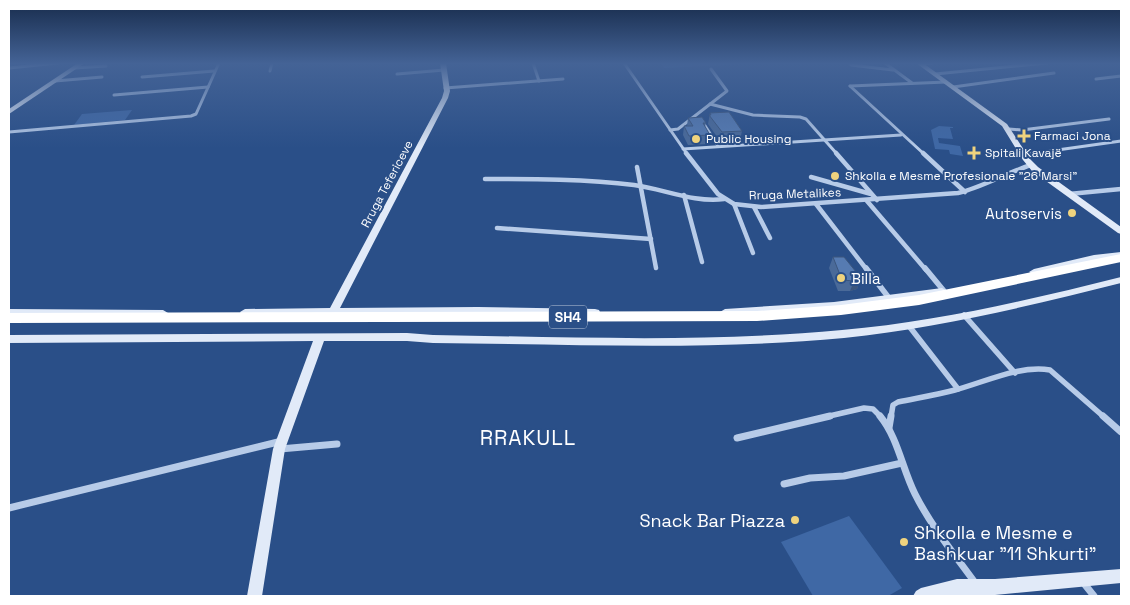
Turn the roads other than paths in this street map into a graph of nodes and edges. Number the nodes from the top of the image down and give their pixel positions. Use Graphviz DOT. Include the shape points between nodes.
graph roads {
  1 [pos="40,91"];
  2 [pos="158,91"];
  3 [pos="206,91"];
  4 [pos="447,91"];
  5 [pos="643,91"];
  6 [pos="726,91"];
  7 [pos="856,91"];
  8 [pos="959,91"];
  9 [pos="114,95"];
  10 [pos="710,104"];
  11 [pos="9,112"];
  12 [pos="697,114"];
  13 [pos="1109,119"];
  14 [pos="1010,129"];
  15 [pos="670,130"];
  16 [pos="9,132"];
  17 [pos="901,134"];
  18 [pos="823,139"];
  19 [pos="1121,141"];
  20 [pos="718,146"];
  21 [pos="683,149"];
  22 [pos="1022,152"];
  23 [pos="1031,165"];
  24 [pos="637,167"];
  25 [pos="811,177"];
  26 [pos="485,179"];
  27 [pos="642,187"];
  28 [pos="1121,189"];
  29 [pos="965,192"];
  30 [pos="872,194"];
  31 [pos="1069,194"];
  32 [pos="684,196"];
  33 [pos="724,199"];
  34 [pos="876,200"];
  35 [pos="867,201"];
  36 [pos="734,204"];
  37 [pos="816,204"];
  38 [pos="754,207"];
  39 [pos="1096,213"];
  40 [pos="497,228"];
  41 [pos="1121,231"];
  42 [pos="770,238"];
  43 [pos="651,239"];
  44 [pos="1121,239"];
  45 [pos="753,252"];
  46 [pos="1121,257"];
  47 [pos="702,262"];
  48 [pos="1121,266"];
  49 [pos="656,268"];
  50 [pos="1121,280"];
  51 [pos="944,291"];
  52 [pos="889,298"];
  53 [pos="333,311"];
  54 [pos="9,312"];
  55 [pos="207,313"];
  56 [pos="964,315"];
  57 [pos="255,317"];
  58 [pos="9,318"];
  59 [pos="9,326"];
  60 [pos="909,326"];
  61 [pos="9,339"];
  62 [pos="319,339"];
  63 [pos="1015,373"];
  64 [pos="958,389"];
  65 [pos="889,428"];
  66 [pos="1121,432"];
  67 [pos="737,438"];
  68 [pos="337,444"];
  69 [pos="281,445"];
  70 [pos="902,463"];
  71 [pos="784,484"];
  72 [pos="9,508"];
  73 [pos="1121,576"];
  74 [pos="1080,579"];
  75 [pos="977,586"];
  76 [pos="998,592"];
  77 [pos="255,596"];
  78 [pos="920,596"];
  79 [pos="1094,596"];
  1 -- 11 [label="street"];
  2 -- 9 [label="street"];
  3 -- 16 [label="street" via="196,114 191,116"];
  4 -- 53 [label="street, Rruga Tefericeve"];
  5 -- 15 [label="street, Rruga Metalikes"];
  6 -- 10 [label="street"];
  7 -- 17 [label="street"];
  8 -- 14 [label="street"];
  10 -- 12 [label="street"];
  10 -- 18 [label="street" via="753,116 804,118"];
  12 -- 15 [label="street" via="678,129"];
  12 -- 20 [label="street"];
  13 -- 14 [label="street"];
  14 -- 22 [label="street"];
  15 -- 21 [label="street, Rruga Metalikes"];
  17 -- 18 [label="street"];
  17 -- 29 [label="street"];
  18 -- 20 [label="street"];
  18 -- 30 [label="street"];
  19 -- 22 [label="street"];
  20 -- 21 [label="street"];
  21 -- 33 [label="street, Rruga Metalikes"];
  22 -- 23 [label="street"];
  23 -- 29 [label="street, Rruga Metalikes"];
  23 -- 31 [label="street"];
  24 -- 27 [label="street"];
  25 -- 30 [label="street"];
  26 -- 27 [label="street" via="532,178"];
  27 -- 32 [label="street"];
  27 -- 43 [label="street"];
  28 -- 31 [label="street"];
  29 -- 34 [label="street, Rruga Metalikes"];
  30 -- 34 [label="street"];
  31 -- 39 [label="street"];
  32 -- 33 [label="street" via="710,201"];
  32 -- 47 [label="street"];
  33 -- 36 [label="street, Rruga Metalikes"];
  34 -- 35 [label="street, Rruga Metalikes"];
  35 -- 37 [label="street, Rruga Metalikes"];
  35 -- 51 [label="street"];
  36 -- 38 [label="street, Rruga Metalikes"];
  36 -- 45 [label="street"];
  37 -- 38 [label="street, Rruga Metalikes"];
  37 -- 52 [label="street"];
  38 -- 42 [label="street"];
  39 -- 41 [label="street"];
  39 -- 44 [label="street" via="1088,213"];
  40 -- 43 [label="street"];
  43 -- 49 [label="street"];
  46 -- 51 [label="street" via="1094,258"];
  46 -- 57 [label="highway, SH4" via="945,296 800,314"];
  48 -- 59 [label="highway, SH4" via="925,308 769,323"];
  50 -- 56 [label="street"];
  51 -- 52 [label="street"];
  52 -- 53 [label="street" via="834,305 711,312"];
  53 -- 55 [label="street"];
  54 -- 55 [label="street"];
  55 -- 57 [label="highway"];
  56 -- 60 [label="street"];
  56 -- 63 [label="street"];
  57 -- 58 [label="highway, SH4"];
  60 -- 62 [label="street" via="815,336 711,341"];
  60 -- 64 [label="street"];
  61 -- 62 [label="street"];
  62 -- 69 [label="street"];
  63 -- 64 [label="street"];
  63 -- 66 [label="street" via="1042,368 1050,370"];
  64 -- 65 [label="street" via="894,405"];
  65 -- 67 [label="street" via="869,408"];
  65 -- 70 [label="street"];
  68 -- 69 [label="street"];
  69 -- 72 [label="street"];
  69 -- 77 [label="street"];
  70 -- 71 [label="street" via="844,476 810,478"];
  70 -- 75 [label="street" via="924,510"];
  73 -- 74 [label="street"];
  74 -- 76 [label="street"];
  74 -- 79 [label="street"];
  75 -- 76 [label="street"];
  75 -- 78 [label="street"];
}
